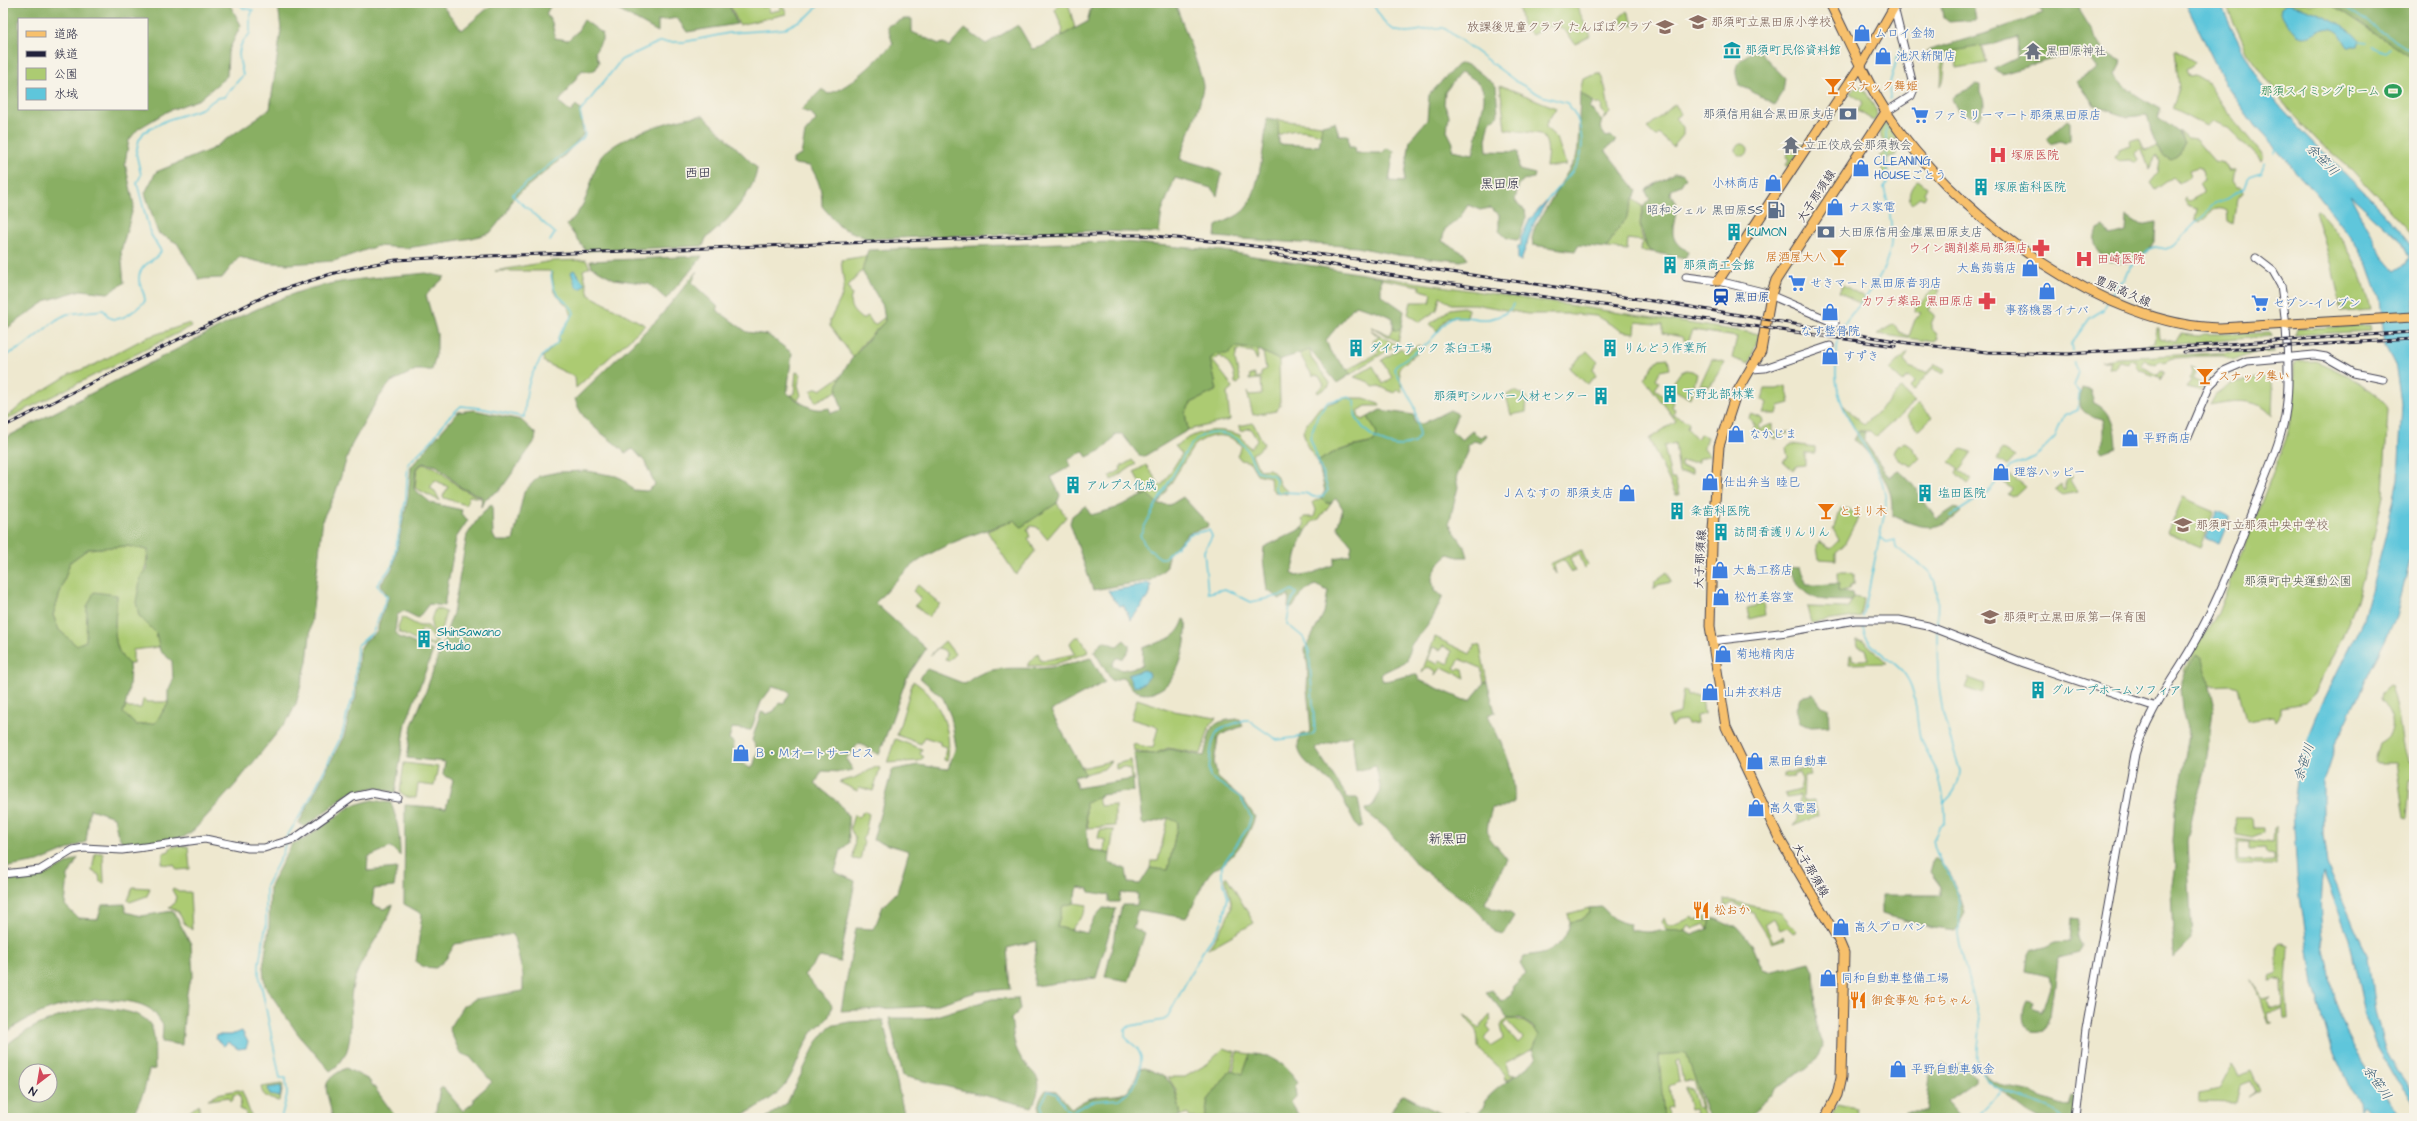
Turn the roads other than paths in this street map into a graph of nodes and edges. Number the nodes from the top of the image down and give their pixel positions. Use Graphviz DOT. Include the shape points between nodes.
graph roads {
  1 [pos="1830,3"];
  2 [pos="1893,5"];
  3 [pos="1861,65"];
  4 [pos="1886,112"];
  5 [pos="2256,258"];
  6 [pos="1686,277"];
  7 [pos="1718,282"];
  8 [pos="1771,295"];
  9 [pos="2414,317"];
  10 [pos="1836,323"];
  11 [pos="2284,324"];
  12 [pos="1830,346"];
  13 [pos="2286,356"];
  14 [pos="1752,369"];
  15 [pos="2383,379"];
  16 [pos="2188,438"];
  17 [pos="1712,641"];
  18 [pos="2153,706"];
  19 [pos="398,798"];
  20 [pos="3,874"];
  21 [pos="1825,1118"];
  22 [pos="2076,1118"];
  1 -- 3 [label="main road"];
  2 -- 3 [label="main road"];
  2 -- 4 [label="street" via="1914,89 1910,96"];
  3 -- 4 [label="main road"];
  3 -- 7 [label="main road"];
  4 -- 8 [label="main road, 大子那須線" via="1780,274"];
  4 -- 11 [label="main road, 豊原高久線" via="1921,157 1983,218 2028,254 2064,276 2135,310 2176,323 2220,328"];
  5 -- 11 [label="street" via="2278,277"];
  6 -- 7 [label="street"];
  7 -- 8 [label="street"];
  8 -- 10 [label="street"];
  8 -- 14 [label="main road, 大子那須線" via="1763,345"];
  9 -- 11 [label="main road, 豊原高久線"];
  11 -- 13 [label="street"];
  12 -- 14 [label="street" via="1765,368"];
  13 -- 15 [label="street" via="2326,357 2354,373"];
  13 -- 16 [label="street" via="2246,361 2231,366 2216,377 2205,394"];
  13 -- 18 [label="street" via="2287,408 2273,459 2215,603 2193,644"];
  14 -- 17 [label="main road, 大子那須線" via="1736,394 1719,446 1709,606"];
  17 -- 18 [label="street" via="1855,620 1899,620 1935,628 2024,662"];
  17 -- 21 [label="main road, 大子那須線" via="1726,727 1779,838 1844,953 1841,1077 1837,1095"];
  18 -- 22 [label="street" via="2142,730 2128,782 2086,1030"];
  19 -- 20 [label="street" via="371,793 353,797 294,839 264,848 248,848 205,839 122,850 84,848 73,850 40,870"];
}
